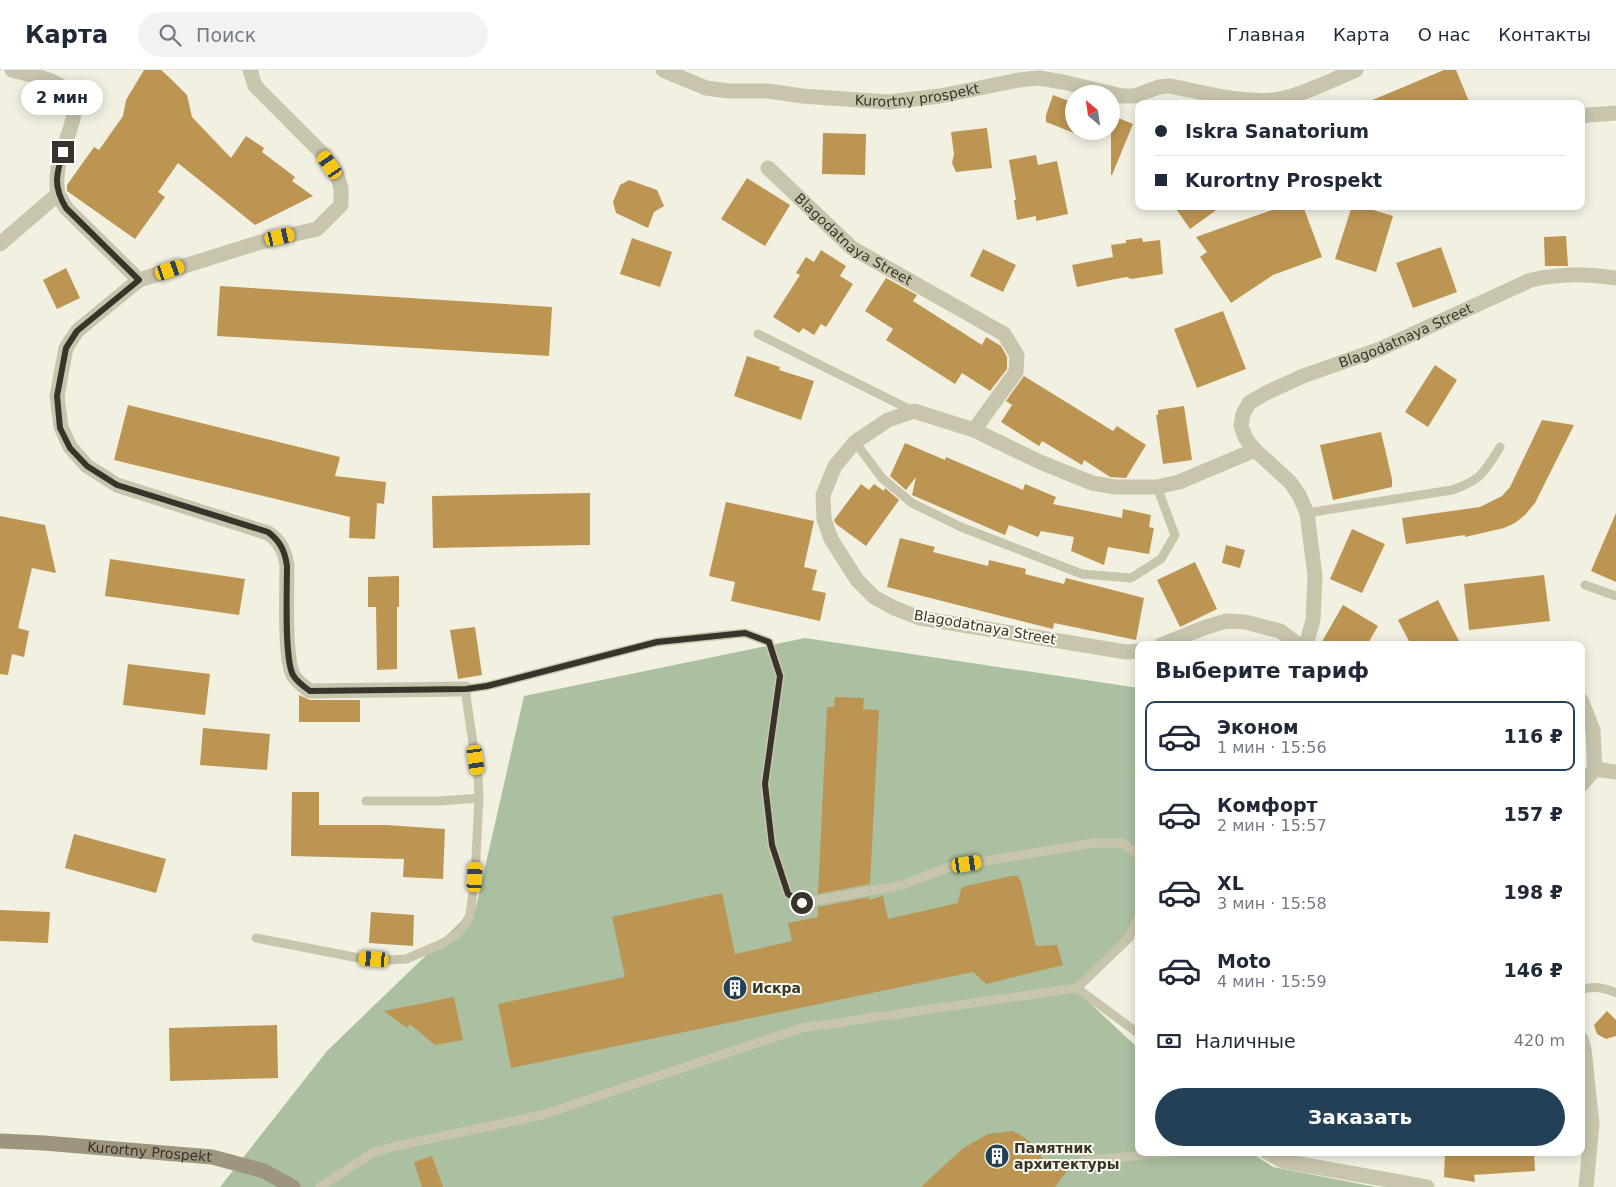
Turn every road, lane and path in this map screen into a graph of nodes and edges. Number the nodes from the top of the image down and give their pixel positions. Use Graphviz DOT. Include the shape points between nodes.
graph roads {
  1 [pos="12,70"];
  2 [pos="250,70"];
  3 [pos="663,70"];
  4 [pos="1356,70"];
  5 [pos="1250,100"];
  6 [pos="1273,100"];
  7 [pos="1616,113"];
  8 [pos="1585,116"];
  9 [pos="768,168"];
  10 [pos="58,194"];
  11 [pos="0,244"];
  12 [pos="1616,278"];
  13 [pos="139,280"];
  14 [pos="758,334"];
  15 [pos="914,411"];
  16 [pos="974,430"];
  17 [pos="855,442"];
  18 [pos="1500,447"];
  19 [pos="1255,450"];
  20 [pos="1157,487"];
  21 [pos="1307,513"];
  22 [pos="1585,585"];
  23 [pos="1616,596"];
  24 [pos="1171,641"];
  25 [pos="1294,641"];
  26 [pos="1307,641"];
  27 [pos="1135,651"];
  28 [pos="466,689"];
  29 [pos="1585,710"];
  30 [pos="1595,769"];
  31 [pos="1616,772"];
  32 [pos="1585,780"];
  33 [pos="479,798"];
  34 [pos="366,801"];
  35 [pos="1135,853"];
  36 [pos="1135,925"];
  37 [pos="256,938"];
  38 [pos="1078,988"];
  39 [pos="1585,988"];
  40 [pos="1616,993"];
  41 [pos="1135,1031"];
  42 [pos="1585,1058"];
  43 [pos="0,1141"];
  44 [pos="1135,1155"];
  45 [pos="1274,1156"];
  46 [pos="1083,1160"];
  47 [pos="293,1187"];
  48 [pos="320,1187"];
  49 [pos="1427,1187"];
  50 [pos="1586,1187"];
  1 -- 10 [label="street" via="56,82 75,98 76,108 56,180"];
  2 -- 13 [label="street" via="255,86 323,154 337,175 341,205 317,229 198,260"];
  3 -- 5 [label="street, Kurortny prospekt" via="706,88 889,102 1039,78 1122,96 1169,86"];
  4 -- 6 [label="street, Kurortny prospekt"];
  7 -- 8 [label="street"];
  9 -- 16 [label="street, Blagodatnaya Street" via="852,248 1004,334 1017,355 1016,372"];
  10 -- 11 [label="street"];
  10 -- 13 [label="street" via="66,208"];
  12 -- 19 [label="street, Blagodatnaya Street" via="1584,274 1531,280 1380,349 1303,376 1266,393 1250,404 1243,414 1241,426"];
  13 -- 28 [label="street" via="77,331 66,348 57,396 60,428 70,448 87,466 117,485 268,532 276,538 287,566 288,656 292,673 310,691"];
  14 -- 15 [label="lane"];
  15 -- 16 [label="street"];
  15 -- 17 [label="street, Blagodatnaya Street" via="888,420"];
  16 -- 20 [label="street" via="1092,484"];
  17 -- 20 [label="lane" via="882,478 912,503 961,528 1082,574 1131,578 1161,560 1175,535"];
  17 -- 27 [label="street, Blagodatnaya Street" via="835,466 823,495 824,518 831,539 857,580 874,597 920,618"];
  18 -- 21 [label="lane" via="1486,471 1472,483 1452,490"];
  19 -- 20 [label="street" via="1179,482"];
  19 -- 21 [label="street, Blagodatnaya Street" via="1290,482"];
  21 -- 26 [label="street, Blagodatnaya Street" via="1315,576 1313,620"];
  22 -- 23 [label="lane"];
  24 -- 25 [label="street" via="1227,621 1280,631"];
  28 -- 33 [label="lane"];
  28 -- 35 [label="lane" via="657,642 745,633 769,642 780,676 765,784 772,845 788,894 802,903 902,885 949,867 1093,843 1123,843"];
  29 -- 30 [label="street" via="1593,730"];
  30 -- 31 [label="street"];
  30 -- 32 [label="street"];
  33 -- 34 [label="lane"];
  33 -- 37 [label="lane" via="470,915 457,934 443,943 406,959 390,960 359,958"];
  36 -- 38 [label="lane" via="1129,938"];
  38 -- 41 [label="lane"];
  38 -- 48 [label="lane" via="800,1028 542,1116 372,1153"];
  39 -- 40 [label="lane" via="1607,989"];
  42 -- 50 [label="street" via="1592,1124"];
  43 -- 47 [label="street, Kurortny Prospekt" via="212,1157 264,1172"];
  44 -- 46 [label="lane"];
  45 -- 49 [label="street" via="1283,1161"];
}
